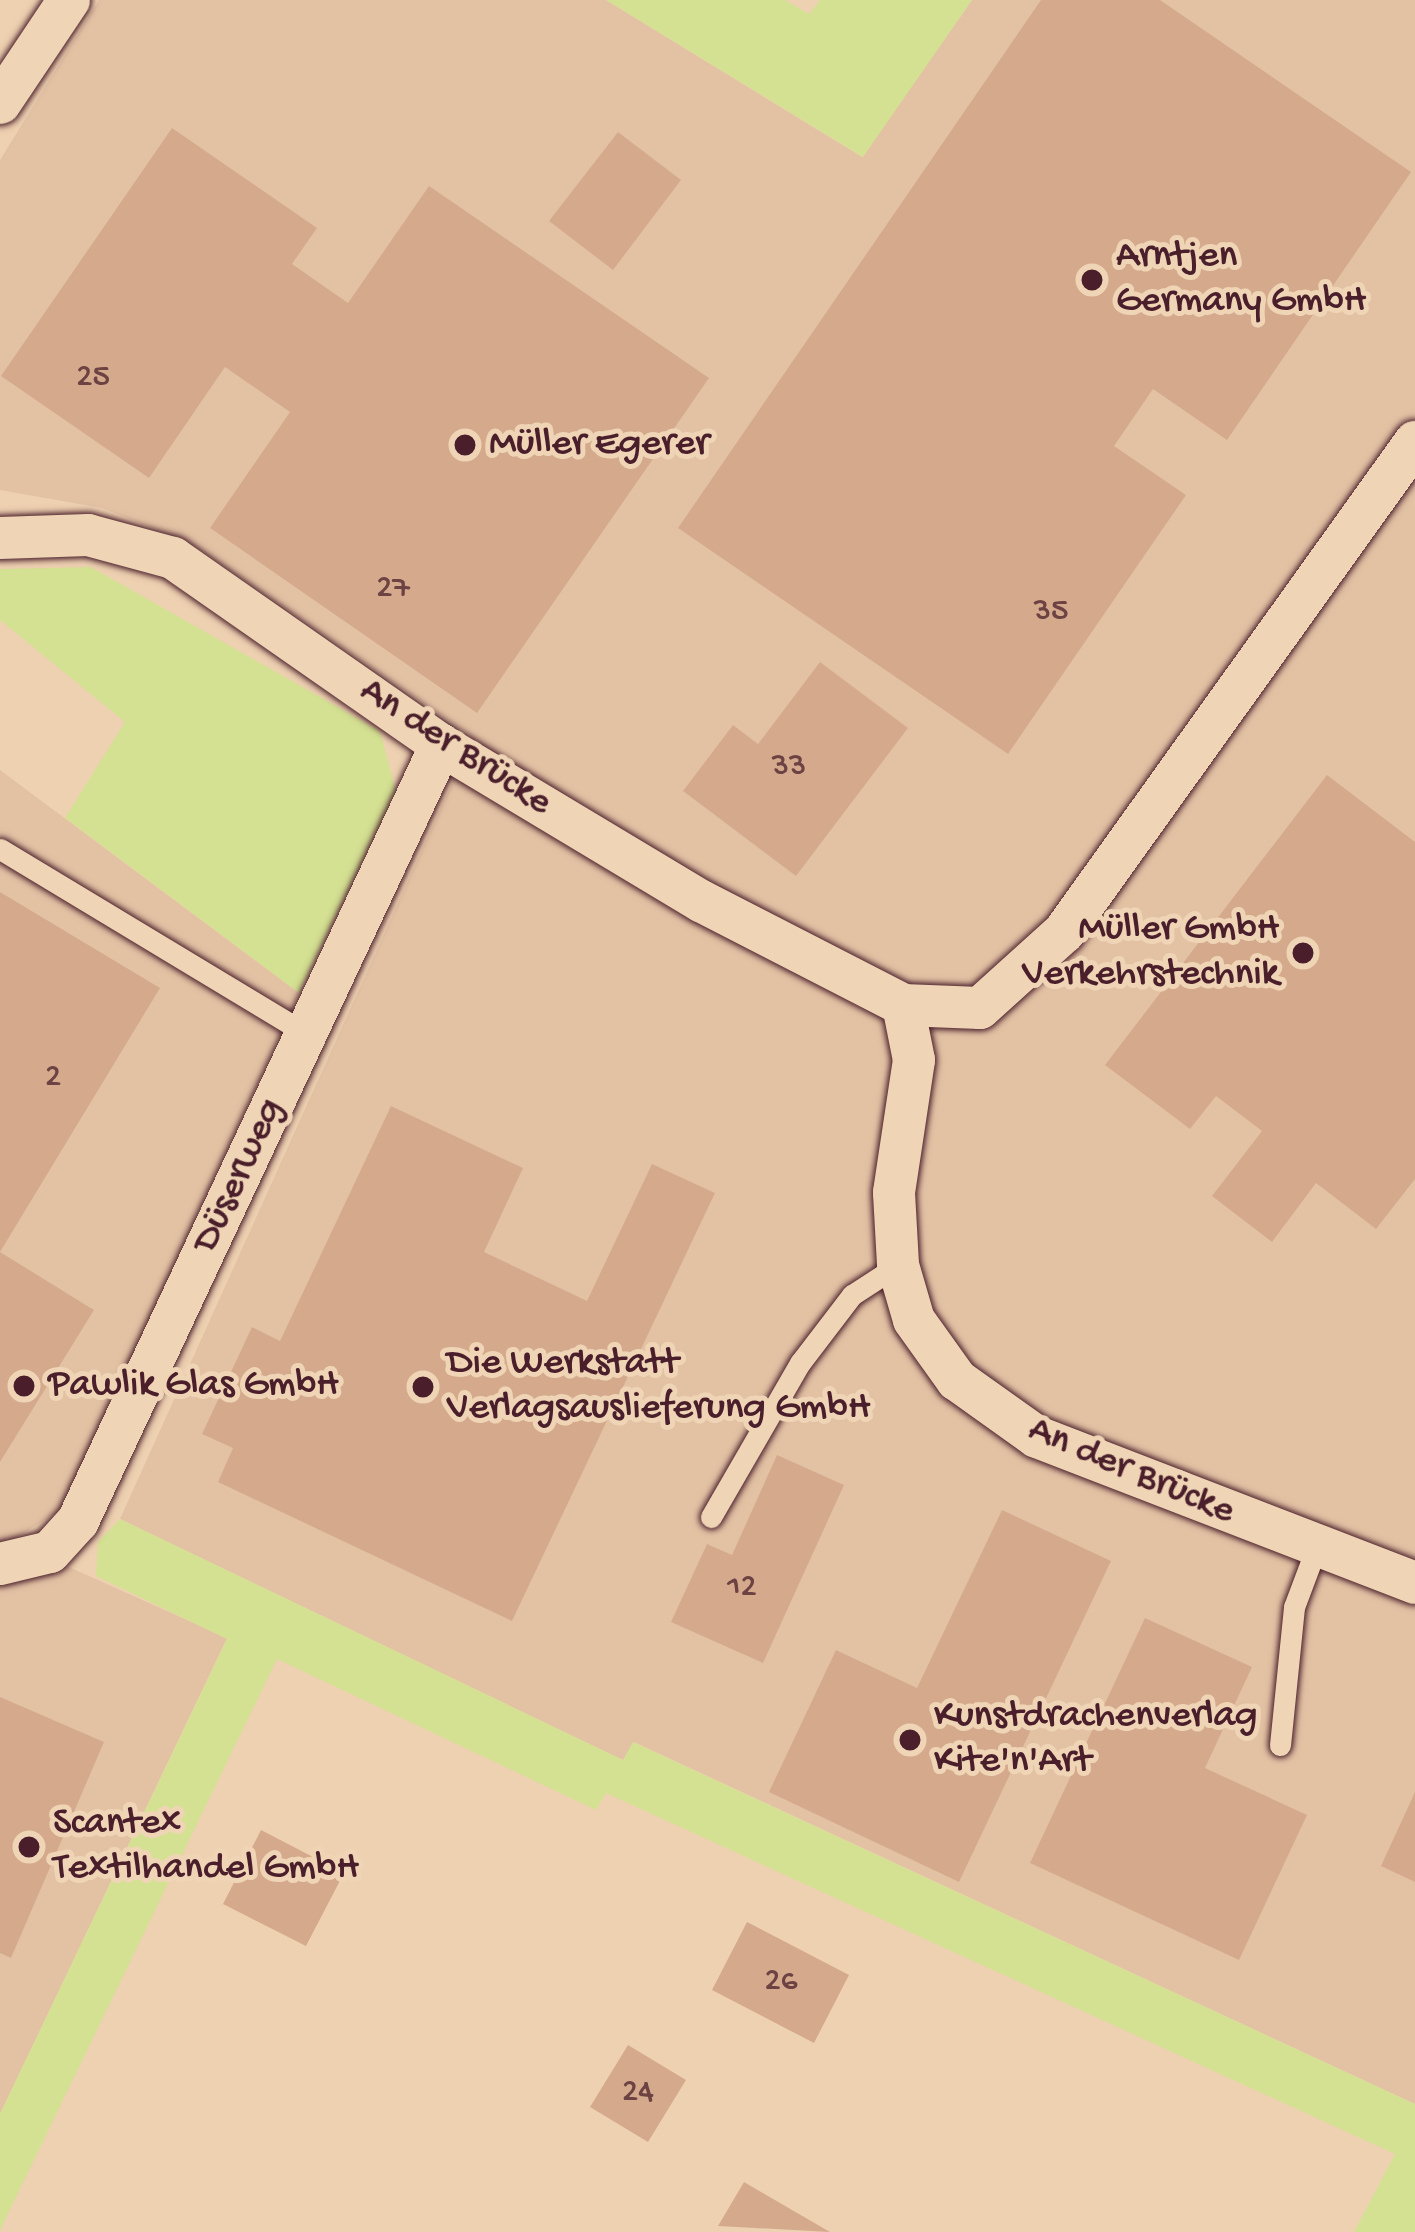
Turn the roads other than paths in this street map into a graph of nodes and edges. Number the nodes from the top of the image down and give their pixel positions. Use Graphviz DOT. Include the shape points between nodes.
graph roads {
  1 [pos="69,0"];
  2 [pos="0,103"];
  3 [pos="1415,442"];
  4 [pos="0,538"];
  5 [pos="442,745"];
  6 [pos="0,850"];
  7 [pos="903,1005"];
  8 [pos="307,1034"];
  9 [pos="898,1265"];
  10 [pos="711,1517"];
  11 [pos="1318,1544"];
  12 [pos="0,1564"];
  13 [pos="1415,1583"];
  14 [pos="1280,1745"];
  1 -- 2 [label="street"];
  3 -- 7 [label="street, An der Brücke" via="1064,932 980,1008"];
  4 -- 5 [label="street, An der Brücke" via="88,535 172,557"];
  5 -- 7 [label="street, An der Brücke" via="700,901"];
  5 -- 8 [label="street, Düserweg"];
  6 -- 8 [label="lane"];
  7 -- 9 [label="street, An der Brücke" via="914,1060 894,1193"];
  8 -- 12 [label="street, Düserweg" via="78,1521 50,1552"];
  9 -- 10 [label="lane" via="852,1295 813,1346"];
  9 -- 11 [label="street, An der Brücke" via="914,1320 993,1411"];
  11 -- 13 [label="street, An der Brücke"];
  11 -- 14 [label="lane" via="1294,1607"];
}
